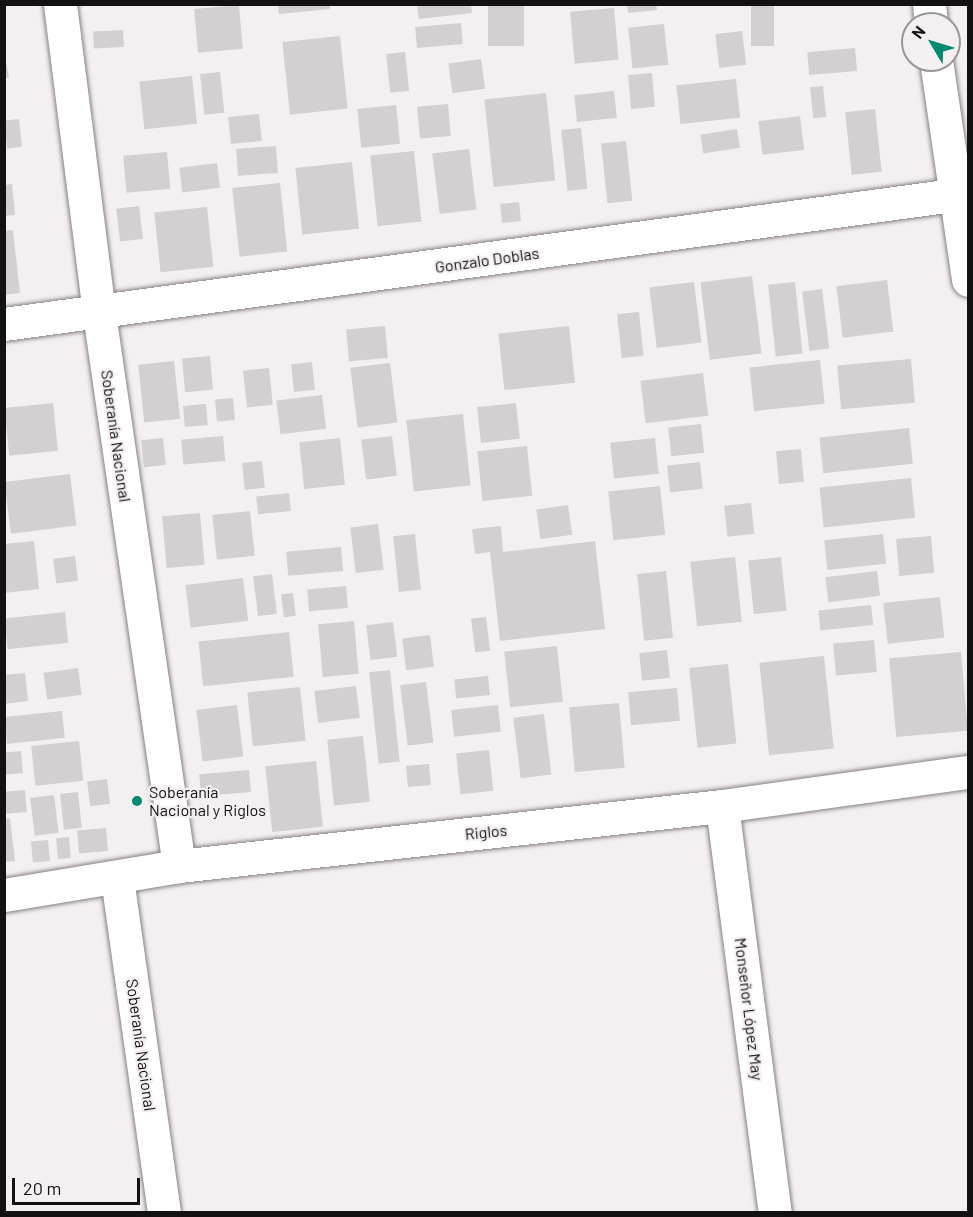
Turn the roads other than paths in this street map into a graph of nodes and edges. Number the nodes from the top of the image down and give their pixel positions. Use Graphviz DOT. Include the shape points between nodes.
graph roads {
  1 [pos="60,4"];
  2 [pos="938,72"];
  3 [pos="962,194"];
  4 [pos="969,280"];
  5 [pos="99,313"];
  6 [pos="4,324"];
  7 [pos="969,772"];
  8 [pos="722,806"];
  9 [pos="179,866"];
  10 [pos="117,878"];
  11 [pos="4,895"];
  12 [pos="164,1212"];
  13 [pos="775,1212"];
  1 -- 5 [label="street, Soberanía Nacional"];
  2 -- 3 [label="street"];
  3 -- 4 [label="street"];
  3 -- 5 [label="street, Gonzalo Doblas"];
  5 -- 6 [label="street, Gonzalo Doblas"];
  5 -- 9 [label="street, Soberanía Nacional"];
  7 -- 8 [label="street, Riglos"];
  8 -- 9 [label="street, Riglos"];
  8 -- 13 [label="street, Monseñor López May"];
  9 -- 10 [label="street, Riglos"];
  10 -- 11 [label="street, Riglos"];
  10 -- 12 [label="street, Soberanía Nacional"];
}
